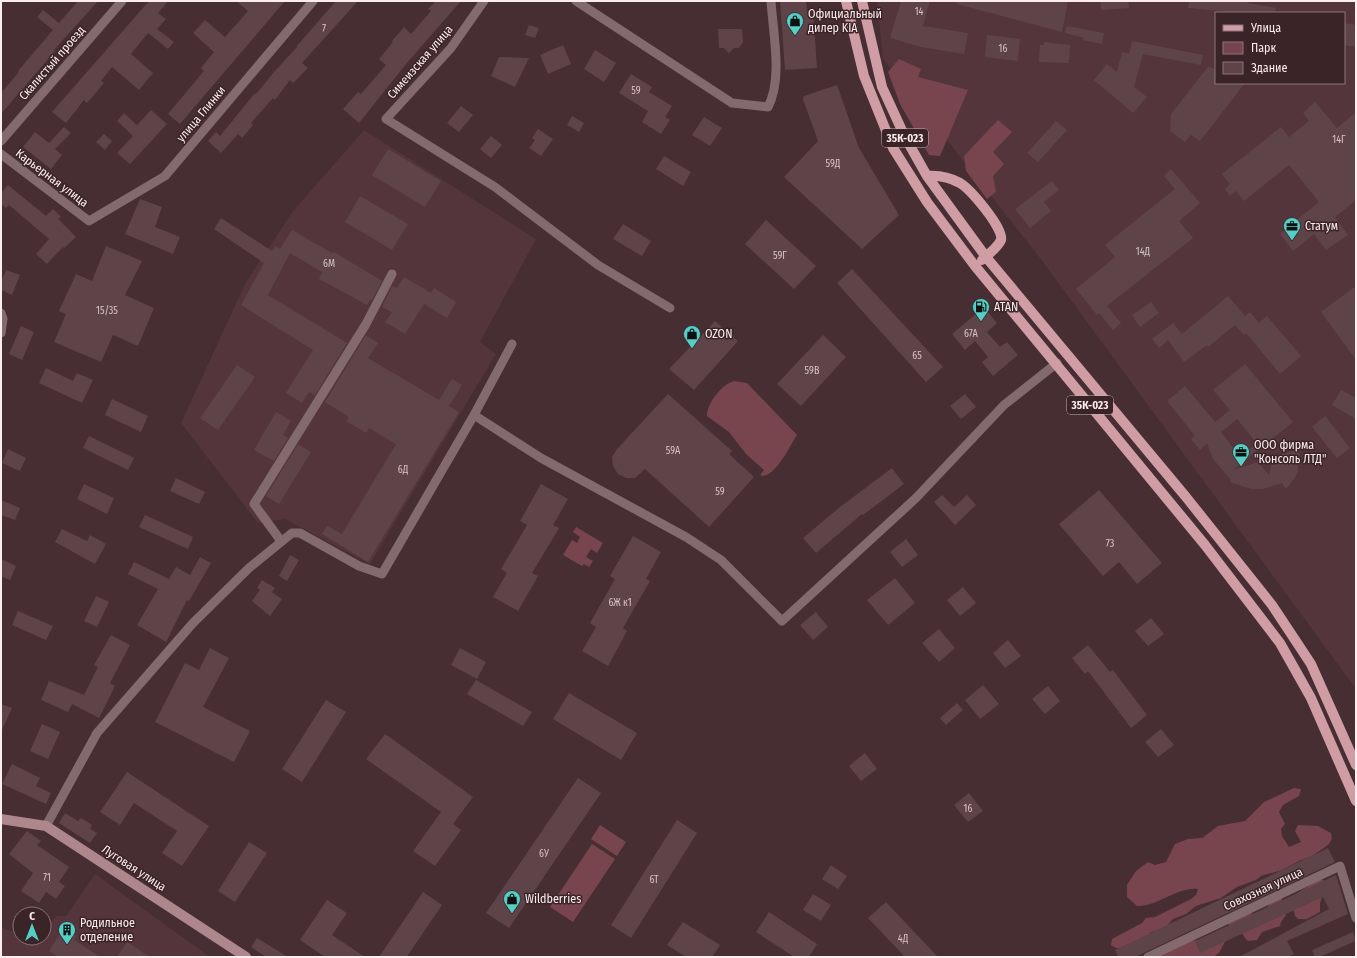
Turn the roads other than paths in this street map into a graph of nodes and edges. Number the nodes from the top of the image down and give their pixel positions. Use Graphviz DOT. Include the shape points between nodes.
graph roads {
  1 [pos="122,1"];
  2 [pos="313,1"];
  3 [pos="484,1"];
  4 [pos="576,1"];
  5 [pos="771,1"];
  6 [pos="846,1"];
  7 [pos="862,1"];
  8 [pos="1,141"];
  9 [pos="1,154"];
  10 [pos="927,176"];
  11 [pos="89,220"];
  12 [pos="986,257"];
  13 [pos="975,266"];
  14 [pos="392,274"];
  15 [pos="670,308"];
  16 [pos="1,313"];
  17 [pos="1,333"];
  18 [pos="512,344"];
  19 [pos="1057,363"];
  20 [pos="474,415"];
  21 [pos="281,541"];
  22 [pos="1356,765"];
  23 [pos="1356,801"];
  24 [pos="1,819"];
  25 [pos="46,826"];
  26 [pos="1356,918"];
  27 [pos="246,957"];
  28 [pos="1148,957"];
  1 -- 8 [label="street, Скалистый проезд"];
  2 -- 11 [label="street, улица Глинки" via="165,176"];
  3 -- 15 [label="street, Симеизская улица" via="451,48 386,119 495,187 598,265"];
  4 -- 5 [label="street" via="732,103 768,108 774,96 776,77"];
  6 -- 13 [label="main road, 35К-023" via="864,76 892,148 927,202"];
  7 -- 10 [label="main road, 35К-023" via="882,87 905,137"];
  9 -- 11 [label="street, Карьерная улица"];
  10 -- 12 [label="main road, 35К-023"];
  10 -- 12 [label="main road" via="937,175 970,191 999,228 1001,239"];
  12 -- 13 [label="main road"];
  12 -- 22 [label="main road, 35К-023" via="1186,497 1272,605 1311,664"];
  13 -- 19 [label="main road, 35К-023"];
  14 -- 21 [label="street" via="366,324 254,504"];
  16 -- 17 [label="street"];
  18 -- 20 [label="street"];
  19 -- 20 [label="street" via="1004,405 916,498 782,622 721,560 686,537 541,458"];
  19 -- 23 [label="main road, 35К-023" via="1205,545 1280,643 1311,698"];
  20 -- 21 [label="street" via="382,574 359,566 300,533 292,533"];
  21 -- 25 [label="street" via="249,568 193,623 97,733"];
  24 -- 25 [label="main road, Луговая улица"];
  25 -- 27 [label="main road, Луговая улица"];
  26 -- 28 [label="street, Совхозная улица" via="1340,866"];
}
